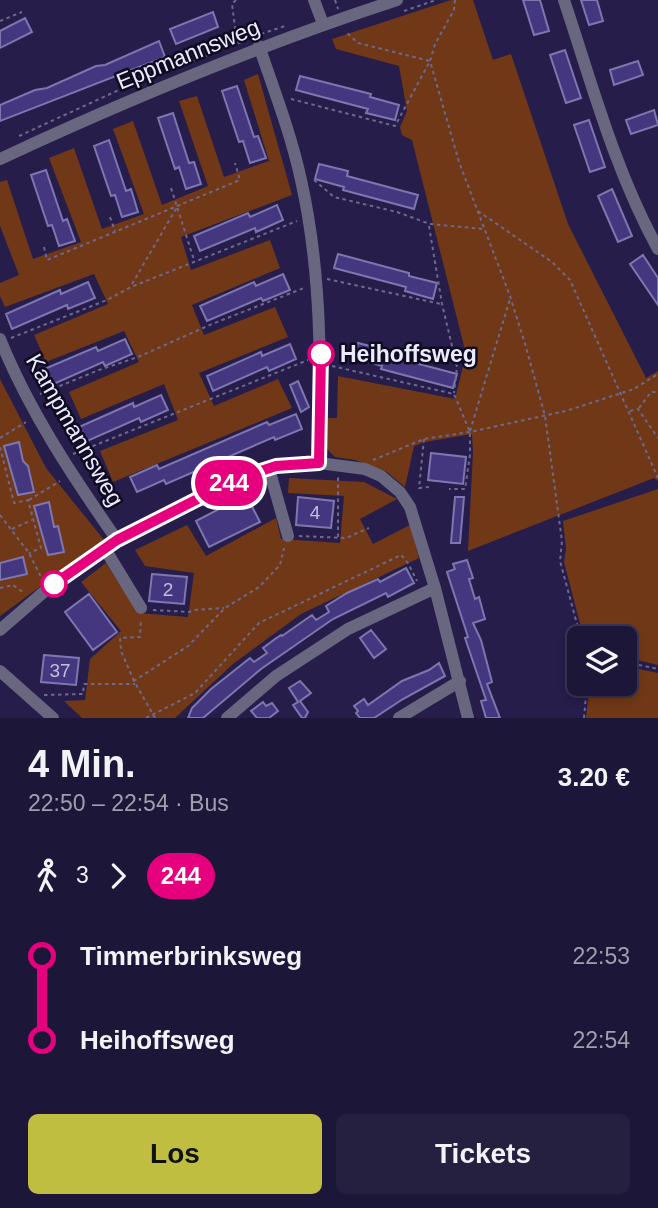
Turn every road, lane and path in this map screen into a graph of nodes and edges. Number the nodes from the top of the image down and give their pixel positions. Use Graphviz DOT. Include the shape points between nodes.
graph roads {
  1 [pos="236,0"];
  2 [pos="314,0"];
  3 [pos="436,0"];
  4 [pos="455,0"];
  5 [pos="564,0"];
  6 [pos="398,6"];
  7 [pos="22,12"];
  8 [pos="341,18"];
  9 [pos="0,21"];
  10 [pos="323,24"];
  11 [pos="259,46"];
  12 [pos="236,56"];
  13 [pos="430,61"];
  14 [pos="276,94"];
  15 [pos="0,159"];
  16 [pos="235,163"];
  17 [pos="301,177"];
  18 [pos="171,188"];
  19 [pos="177,206"];
  20 [pos="477,211"];
  21 [pos="110,217"];
  22 [pos="308,217"];
  23 [pos="429,224"];
  24 [pos="484,229"];
  25 [pos="115,232"];
  26 [pos="44,247"];
  27 [pos="658,249"];
  28 [pos="195,261"];
  29 [pos="316,280"];
  30 [pos="131,287"];
  31 [pos="510,296"];
  32 [pos="442,304"];
  33 [pos="1,340"];
  34 [pos="321,359"];
  35 [pos="658,374"];
  36 [pos="658,392"];
  37 [pos="454,394"];
  38 [pos="621,394"];
  39 [pos="29,399"];
  40 [pos="638,408"];
  41 [pos="629,411"];
  42 [pos="37,414"];
  43 [pos="545,416"];
  44 [pos="470,432"];
  45 [pos="0,438"];
  46 [pos="658,438"];
  47 [pos="424,439"];
  48 [pos="0,447"];
  49 [pos="62,458"];
  50 [pos="319,463"];
  51 [pos="338,465"];
  52 [pos="269,469"];
  53 [pos="365,469"];
  54 [pos="71,474"];
  55 [pos="658,477"];
  56 [pos="429,487"];
  57 [pos="449,489"];
  58 [pos="28,500"];
  59 [pos="0,514"];
  60 [pos="33,520"];
  61 [pos="369,528"];
  62 [pos="12,529"];
  63 [pos="288,536"];
  64 [pos="338,538"];
  65 [pos="117,540"];
  66 [pos="104,549"];
  67 [pos="29,553"];
  68 [pos="0,588"];
  69 [pos="47,589"];
  70 [pos="429,591"];
  71 [pos="33,600"];
  72 [pos="141,608"];
  73 [pos="225,608"];
  74 [pos="577,626"];
  75 [pos="0,630"];
  76 [pos="637,665"];
  77 [pos="658,669"];
  78 [pos="0,671"];
  79 [pos="460,681"];
  80 [pos="135,682"];
  81 [pos="27,695"];
  82 [pos="586,696"];
  83 [pos="152,715"];
  84 [pos="53,718"];
  85 [pos="146,718"];
  86 [pos="155,718"];
  87 [pos="227,718"];
  88 [pos="399,718"];
  89 [pos="468,718"];
  90 [pos="584,718"];
  1 -- 12 [label="path" via="232,4"];
  2 -- 10 [label="street"];
  3 -- 6 [label="path"];
  4 -- 13 [label="path"];
  5 -- 27 [label="street" via="616,156"];
  6 -- 8 [label="street, Eppmannsweg"];
  7 -- 9 [label="path"];
  8 -- 10 [label="street, Eppmannsweg"];
  8 -- 13 [label="path" via="346,34 358,43"];
  10 -- 11 [label="street, Eppmannsweg"];
  11 -- 12 [label="street, Eppmannsweg"];
  11 -- 14 [label="street"];
  12 -- 15 [label="street, Eppmannsweg"];
  13 -- 14 [label="path" via="395,127"];
  13 -- 20 [label="path"];
  14 -- 17 [label="street"];
  16 -- 19 [label="path" via="240,180"];
  17 -- 22 [label="street"];
  17 -- 23 [label="path" via="313,177 334,197"];
  18 -- 19 [label="path"];
  19 -- 25 [label="path"];
  19 -- 28 [label="path"];
  19 -- 30 [label="path"];
  20 -- 24 [label="path"];
  20 -- 38 [label="path" via="552,262 570,280"];
  21 -- 25 [label="path"];
  22 -- 28 [label="path"];
  22 -- 29 [label="street"];
  23 -- 24 [label="path"];
  23 -- 32 [label="path"];
  24 -- 31 [label="path"];
  25 -- 26 [label="path" via="47,260"];
  28 -- 30 [label="path"];
  29 -- 32 [label="path"];
  29 -- 34 [label="street"];
  29 -- 39 [label="path" via="138,358"];
  30 -- 33 [label="path"];
  31 -- 43 [label="path"];
  31 -- 44 [label="path"];
  32 -- 37 [label="path" via="457,366"];
  33 -- 39 [label="street, Kampmannsweg"];
  34 -- 37 [label="path"];
  34 -- 49 [label="path"];
  34 -- 50 [label="street"];
  35 -- 38 [label="path"];
  36 -- 40 [label="path" via="651,392"];
  37 -- 44 [label="path"];
  38 -- 41 [label="path"];
  38 -- 43 [label="path"];
  39 -- 42 [label="street, Kampmannsweg"];
  40 -- 41 [label="path"];
  40 -- 46 [label="path"];
  41 -- 55 [label="path"];
  42 -- 45 [label="path"];
  42 -- 49 [label="street, Kampmannsweg"];
  43 -- 44 [label="path"];
  43 -- 74 [label="path" via="563,551 560,561"];
  44 -- 47 [label="path"];
  44 -- 57 [label="path" via="465,489"];
  47 -- 53 [label="path" via="366,463"];
  47 -- 56 [label="path" via="419,488"];
  48 -- 58 [label="path" via="14,503"];
  49 -- 54 [label="street, Kampmannsweg"];
  50 -- 51 [label="street"];
  50 -- 52 [label="street"];
  51 -- 53 [label="street"];
  51 -- 64 [label="path"];
  52 -- 63 [label="street"];
  52 -- 65 [label="street" via="239,478"];
  53 -- 70 [label="street" via="400,492 410,507"];
  54 -- 58 [label="path"];
  54 -- 65 [label="street, Kampmannsweg"];
  58 -- 60 [label="path"];
  59 -- 62 [label="path"];
  60 -- 62 [label="path"];
  60 -- 67 [label="path" via="41,548"];
  61 -- 64 [label="path"];
  62 -- 67 [label="path"];
  63 -- 64 [label="path"];
  63 -- 73 [label="path" via="280,565 259,587"];
  65 -- 66 [label="street"];
  66 -- 69 [label="street"];
  66 -- 72 [label="street"];
  67 -- 69 [label="path"];
  68 -- 71 [label="path" via="13,585"];
  69 -- 71 [label="street"];
  70 -- 79 [label="street"];
  70 -- 83 [label="path" via="401,555 259,622 195,693"];
  70 -- 87 [label="street" via="348,629 276,676"];
  71 -- 75 [label="street"];
  72 -- 73 [label="path" via="189,612"];
  72 -- 80 [label="path" via="140,637 120,638 121,652"];
  73 -- 80 [label="path" via="188,646"];
  76 -- 77 [label="path"];
  78 -- 81 [label="street"];
  79 -- 88 [label="street"];
  79 -- 89 [label="street"];
  80 -- 81 [label="path" via="84,684 83,694"];
  80 -- 83 [label="path"];
  81 -- 84 [label="street"];
  82 -- 90 [label="path"];
  83 -- 85 [label="path"];
  83 -- 86 [label="path"];
}
